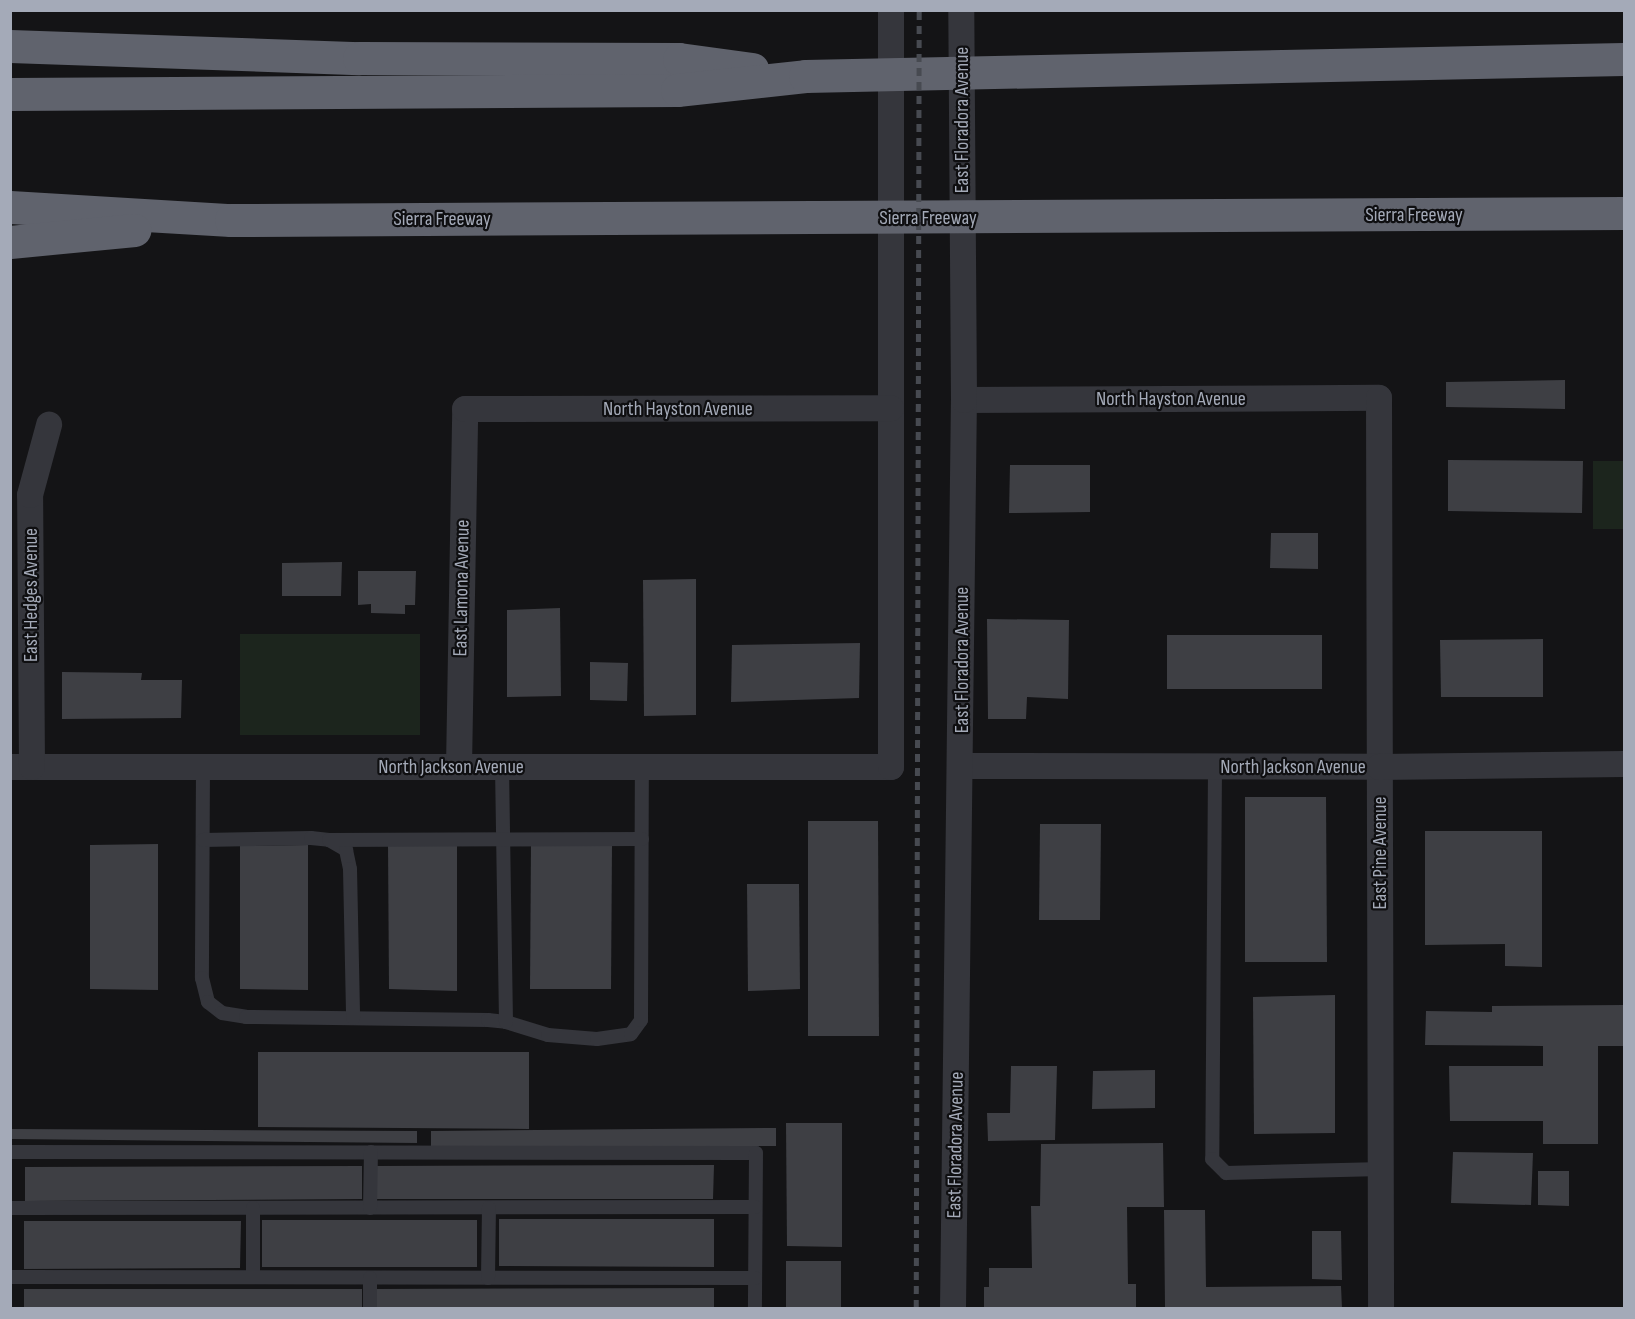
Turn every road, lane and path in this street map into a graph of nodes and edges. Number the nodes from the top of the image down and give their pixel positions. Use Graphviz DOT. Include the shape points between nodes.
graph roads {
  1 [pos="891,10"];
  2 [pos="961,10"];
  3 [pos="10,46"];
  4 [pos="1624,59"];
  5 [pos="805,76"];
  6 [pos="10,94"];
  7 [pos="10,207"];
  8 [pos="1624,213"];
  9 [pos="231,220"];
  10 [pos="10,242"];
  11 [pos="1379,398"];
  12 [pos="964,400"];
  13 [pos="891,408"];
  14 [pos="465,409"];
  15 [pos="49,425"];
  16 [pos="1624,764"];
  17 [pos="962,766"];
  18 [pos="21,767"];
  19 [pos="203,767"];
  20 [pos="459,767"];
  21 [pos="502,767"];
  22 [pos="642,767"];
  23 [pos="1215,767"];
  24 [pos="1379,767"];
  25 [pos="503,839"];
  26 [pos="642,839"];
  27 [pos="203,840"];
  28 [pos="329,840"];
  29 [pos="353,1018"];
  30 [pos="506,1022"];
  31 [pos="10,1152"];
  32 [pos="371,1152"];
  33 [pos="1382,1169"];
  34 [pos="755,1207"];
  35 [pos="10,1208"];
  36 [pos="252,1208"];
  37 [pos="370,1208"];
  38 [pos="489,1208"];
  39 [pos="10,1277"];
  40 [pos="252,1277"];
  41 [pos="370,1278"];
  42 [pos="488,1278"];
  43 [pos="755,1278"];
  44 [pos="370,1308"];
  45 [pos="755,1308"];
  46 [pos="953,1308"];
  47 [pos="1381,1308"];
  1 -- 13 [label="street"];
  2 -- 12 [label="street, East Floradora Avenue"];
  3 -- 5 [label="highway" via="359,58 678,59"];
  4 -- 5 [label="highway"];
  5 -- 6 [label="highway" via="677,90"];
  7 -- 9 [label="highway"];
  8 -- 9 [label="highway, Sierra Freeway"];
  9 -- 10 [label="highway"];
  11 -- 12 [label="street, North Hayston Avenue"];
  11 -- 24 [label="street, East Pine Avenue"];
  12 -- 17 [label="street, East Floradora Avenue"];
  13 -- 14 [label="street, North Hayston Avenue"];
  13 -- 22 [label="street, North Jackson Avenue" via="891,767"];
  14 -- 20 [label="street, East Lamona Avenue"];
  15 -- 18 [label="street, East Hedges Avenue" via="30,495"];
  16 -- 24 [label="street, North Jackson Avenue"];
  17 -- 23 [label="street, North Jackson Avenue"];
  17 -- 46 [label="street, East Floradora Avenue"];
  18 -- 19 [label="street, North Jackson Avenue"];
  19 -- 20 [label="street, North Jackson Avenue"];
  19 -- 27 [label="lane"];
  20 -- 21 [label="street, North Jackson Avenue"];
  21 -- 22 [label="street, North Jackson Avenue"];
  21 -- 25 [label="lane"];
  22 -- 26 [label="lane"];
  23 -- 24 [label="street, North Jackson Avenue"];
  23 -- 33 [label="lane" via="1212,1159 1226,1173"];
  24 -- 33 [label="street, East Pine Avenue"];
  25 -- 26 [label="lane"];
  25 -- 28 [label="lane"];
  25 -- 30 [label="lane"];
  26 -- 30 [label="lane" via="643,1004 641,1020 631,1034 567,1038"];
  27 -- 28 [label="lane"];
  27 -- 29 [label="lane" via="202,978 208,1002 222,1013 246,1017"];
  28 -- 29 [label="lane" via="346,850 350,869"];
  29 -- 30 [label="lane"];
  31 -- 32 [label="lane"];
  32 -- 34 [label="lane" via="756,1154"];
  32 -- 37 [label="lane"];
  33 -- 47 [label="street, East Pine Avenue"];
  34 -- 38 [label="lane"];
  34 -- 43 [label="lane"];
  35 -- 36 [label="lane"];
  36 -- 37 [label="lane"];
  36 -- 40 [label="lane"];
  37 -- 38 [label="lane"];
  38 -- 42 [label="lane"];
  39 -- 40 [label="lane"];
  40 -- 41 [label="lane"];
  41 -- 42 [label="lane"];
  41 -- 44 [label="lane"];
  42 -- 43 [label="lane"];
  43 -- 45 [label="lane"];
}
